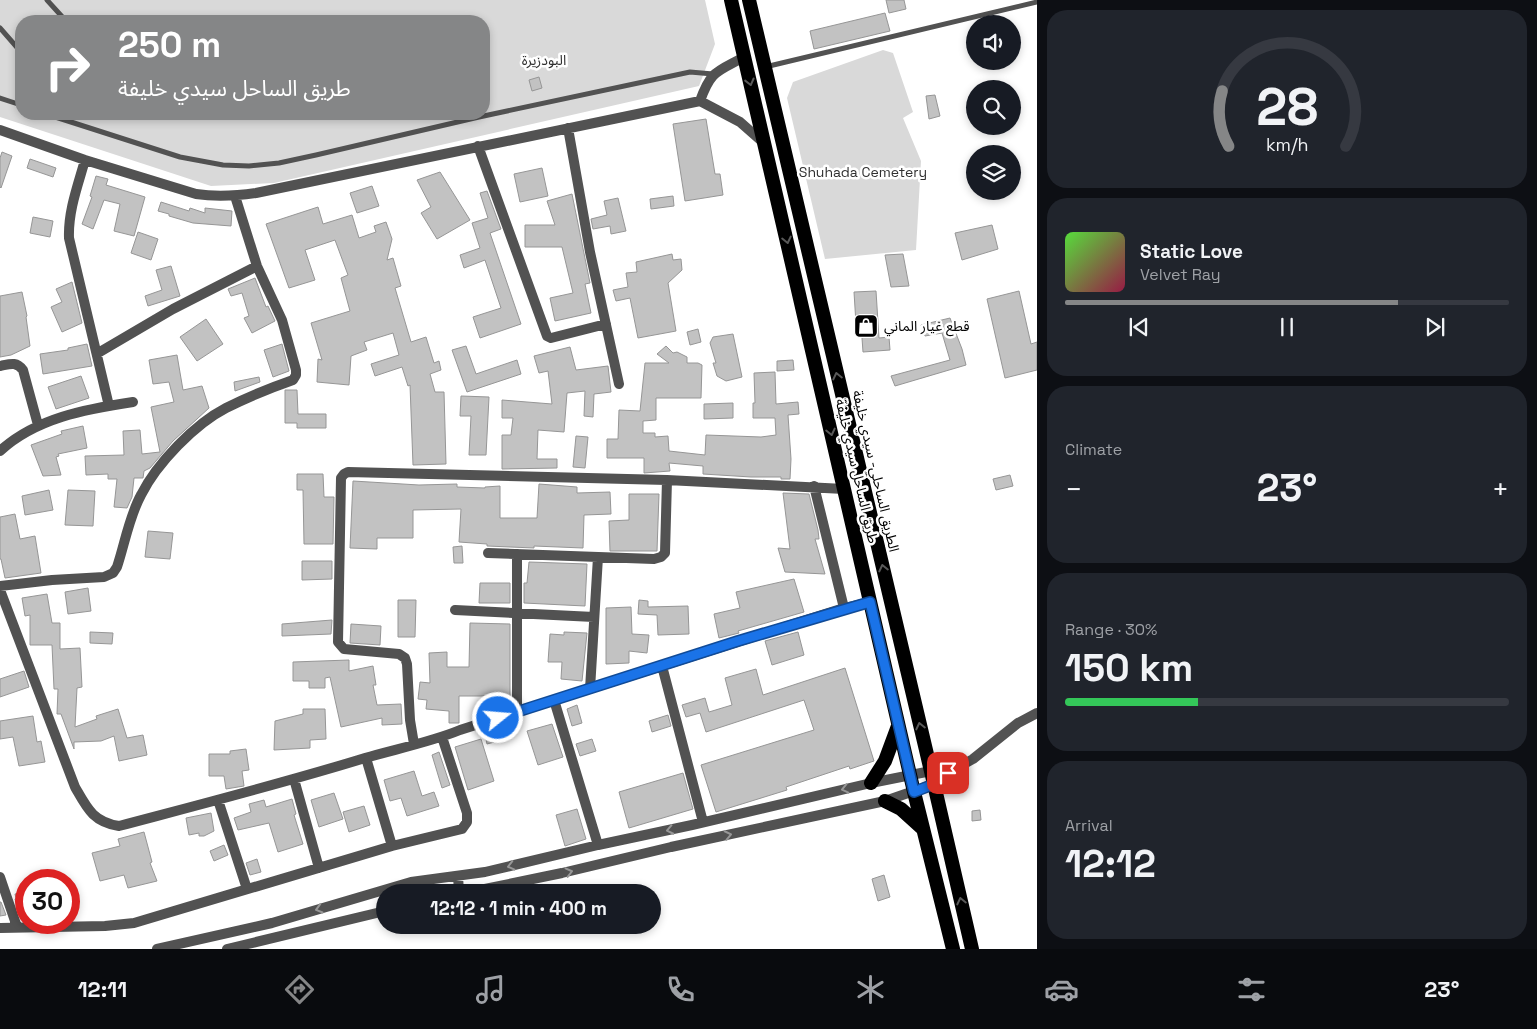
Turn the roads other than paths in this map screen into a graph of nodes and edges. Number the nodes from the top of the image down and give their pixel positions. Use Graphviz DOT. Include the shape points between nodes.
graph roads {
  1 [pos="47,0"];
  2 [pos="731,0"];
  3 [pos="748,0"];
  4 [pos="1037,2"];
  5 [pos="61,15"];
  6 [pos="0,28"];
  7 [pos="15,45"];
  8 [pos="744,57"];
  9 [pos="764,68"];
  10 [pos="713,74"];
  11 [pos="0,98"];
  12 [pos="700,101"];
  13 [pos="15,103"];
  14 [pos="490,115"];
  15 [pos="65,120"];
  16 [pos="466,120"];
  17 [pos="568,128"];
  18 [pos="0,130"];
  19 [pos="765,144"];
  20 [pos="478,146"];
  21 [pos="86,160"];
  22 [pos="235,196"];
  23 [pos="257,266"];
  24 [pos="606,324"];
  25 [pos="98,353"];
  26 [pos="0,366"];
  27 [pos="619,384"];
  28 [pos="133,402"];
  29 [pos="110,406"];
  30 [pos="38,425"];
  31 [pos="0,451"];
  32 [pos="667,480"];
  33 [pos="814,486"];
  34 [pos="844,489"];
  35 [pos="488,553"];
  36 [pos="517,554"];
  37 [pos="598,557"];
  38 [pos="0,588"];
  39 [pos="870,602"];
  40 [pos="844,608"];
  41 [pos="455,610"];
  42 [pos="517,612"];
  43 [pos="594,617"];
  44 [pos="662,666"];
  45 [pos="590,689"];
  46 [pos="554,700"];
  47 [pos="516,712"];
  48 [pos="1037,713"];
  49 [pos="898,723"];
  50 [pos="442,737"];
  51 [pos="414,744"];
  52 [pos="366,758"];
  53 [pos="910,775"];
  54 [pos="932,778"];
  55 [pos="294,780"];
  56 [pos="871,783"];
  57 [pos="914,792"];
  58 [pos="218,800"];
  59 [pos="885,801"];
  60 [pos="703,822"];
  61 [pos="923,829"];
  62 [pos="598,844"];
  63 [pos="392,846"];
  64 [pos="319,868"];
  65 [pos="458,876"];
  66 [pos="0,878"];
  67 [pos="458,884"];
  68 [pos="511,884"];
  69 [pos="247,890"];
  70 [pos="341,903"];
  71 [pos="376,913"];
  72 [pos="346,920"];
  73 [pos="15,921"];
  74 [pos="80,926"];
  75 [pos="15,927"];
  76 [pos="0,928"];
  77 [pos="157,949"];
  78 [pos="227,949"];
  79 [pos="953,949"];
  80 [pos="972,949"];
  1 -- 5 [label="lane"];
  2 -- 8 [label="highway, طريق الساحل سيدي خليفة"];
  3 -- 9 [label="highway, الطريق الساحلي- سيدي خليفة"];
  4 -- 9 [label="lane"];
  6 -- 7 [label="lane"];
  8 -- 10 [label="street"];
  8 -- 19 [label="highway, طريق الساحل سيدي خليفة, one-way"];
  54 -- 9 [label="highway, الطريق الساحلي- سيدي خليفة, one-way"];
  10 -- 12 [label="street"];
  10 -- 14 [label="lane" via="690,72"];
  11 -- 13 [label="lane"];
  12 -- 17 [label="street"];
  12 -- 19 [label="street" via="740,122"];
  15 -- 16 [label="lane" via="180,157 223,166 279,163"];
  17 -- 20 [label="street"];
  17 -- 24 [label="street"];
  18 -- 21 [label="street"];
  19 -- 34 [label="highway, طريق الساحل سيدي خليفة, one-way"];
  20 -- 22 [label="street"];
  20 -- 24 [label="street" via="547,336 551,338"];
  21 -- 22 [label="street" via="196,194"];
  21 -- 25 [label="street" via="72,207 69,238"];
  22 -- 23 [label="street"];
  23 -- 25 [label="street" via="173,309"];
  23 -- 38 [label="street" via="282,320 296,370 293,380 225,409 175,449 142,493 118,568 113,573 104,577"];
  24 -- 27 [label="street"];
  25 -- 29 [label="street"];
  26 -- 30 [label="street" via="15,363 23,370"];
  28 -- 29 [label="street"];
  29 -- 30 [label="street"];
  30 -- 31 [label="street"];
  32 -- 33 [label="street"];
  32 -- 37 [label="street" via="664,553 661,557"];
  32 -- 51 [label="street" via="344,474 341,478 338,642 344,649 399,654 405,658"];
  33 -- 34 [label="street"];
  33 -- 40 [label="street"];
  34 -- 39 [label="highway, طريق الساحل سيدي خليفة"];
  35 -- 36 [label="street"];
  36 -- 37 [label="street"];
  36 -- 42 [label="street"];
  37 -- 43 [label="street"];
  38 -- 58 [label="street" via="75,787 88,811 100,820 119,826"];
  39 -- 40 [label="street"];
  39 -- 49 [label="highway, طريق الساحل سيدي خليفة"];
  40 -- 44 [label="street"];
  41 -- 42 [label="street"];
  42 -- 43 [label="street"];
  42 -- 47 [label="street"];
  43 -- 45 [label="street"];
  44 -- 45 [label="street"];
  44 -- 60 [label="street"];
  45 -- 46 [label="street"];
  46 -- 47 [label="street"];
  46 -- 62 [label="street"];
  47 -- 50 [label="street"];
  48 -- 54 [label="street" via="973,759"];
  49 -- 53 [label="highway, طريق الساحل سيدي خليفة"];
  49 -- 56 [label="highway" via="888,755"];
  50 -- 51 [label="street"];
  50 -- 63 [label="street" via="467,813 467,822 462,829"];
  51 -- 52 [label="street"];
  52 -- 55 [label="street"];
  52 -- 63 [label="street"];
  53 -- 54 [label="street"];
  53 -- 56 [label="street"];
  53 -- 57 [label="highway, طريق الساحل سيدي خليفة"];
  54 -- 57 [label="street"];
  80 -- 54 [label="highway, الطريق الساحلي- سيدي خليفة, one-way"];
  55 -- 58 [label="street"];
  55 -- 64 [label="street"];
  56 -- 60 [label="street, one-way"];
  57 -- 59 [label="street"];
  57 -- 61 [label="highway, طريق الساحل سيدي خليفة"];
  58 -- 69 [label="street"];
  59 -- 61 [label="highway" via="901,809"];
  68 -- 59 [label="street, one-way"];
  60 -- 62 [label="street, one-way"];
  61 -- 79 [label="highway, طريق الساحل سيدي خليفة"];
  62 -- 65 [label="street, one-way"];
  63 -- 64 [label="street"];
  64 -- 69 [label="street"];
  65 -- 67 [label="street"];
  65 -- 70 [label="street" via="411,882"];
  66 -- 73 [label="street"];
  69 -- 74 [label="street" via="134,923"];
  70 -- 72 [label="street"];
  70 -- 77 [label="street, one-way" via="272,923"];
  71 -- 72 [label="street"];
  72 -- 78 [label="street"];
  75 -- 76 [label="street"];
}
